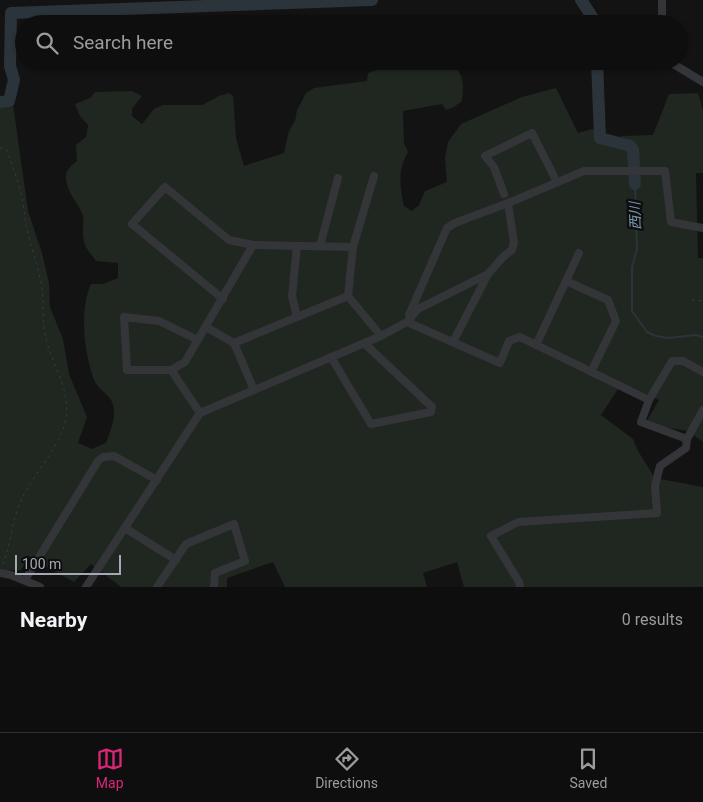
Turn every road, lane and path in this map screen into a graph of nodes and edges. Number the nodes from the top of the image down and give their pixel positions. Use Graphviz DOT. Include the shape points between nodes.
graph roads {
  1 [pos="662,0"];
  2 [pos="662,15"];
  3 [pos="683,70"];
  4 [pos="703,82"];
  5 [pos="0,148"];
  6 [pos="374,176"];
  7 [pos="338,178"];
  8 [pos="557,182"];
  9 [pos="504,194"];
  10 [pos="508,203"];
  11 [pos="703,228"];
  12 [pos="253,245"];
  13 [pos="297,246"];
  14 [pos="320,246"];
  15 [pos="353,247"];
  16 [pos="579,253"];
  17 [pos="488,274"];
  18 [pos="566,281"];
  19 [pos="348,296"];
  20 [pos="223,299"];
  21 [pos="692,300"];
  22 [pos="703,301"];
  23 [pos="298,317"];
  24 [pos="407,322"];
  25 [pos="206,327"];
  26 [pos="381,336"];
  27 [pos="198,340"];
  28 [pos="453,342"];
  29 [pos="234,343"];
  30 [pos="364,343"];
  31 [pos="536,345"];
  32 [pos="331,357"];
  33 [pos="171,370"];
  34 [pos="591,372"];
  35 [pos="703,372"];
  36 [pos="254,390"];
  37 [pos="649,400"];
  38 [pos="703,410"];
  39 [pos="200,413"];
  40 [pos="687,439"];
  41 [pos="157,480"];
  42 [pos="125,528"];
  43 [pos="176,560"];
  44 [pos="0,572"];
  45 [pos="25,580"];
  46 [pos="519,584"];
  47 [pos="161,586"];
  48 [pos="40,587"];
  49 [pos="86,587"];
  50 [pos="214,587"];
  1 -- 2 [label="street"];
  3 -- 4 [label="street"];
  5 -- 44 [label="path" via="6,149 16,173 42,286 46,338 66,398 63,427 26,489"];
  6 -- 15 [label="street"];
  7 -- 14 [label="street"];
  8 -- 9 [label="street" via="532,133 485,156 494,167"];
  8 -- 10 [label="street"];
  8 -- 11 [label="street" via="584,171 665,171 671,222"];
  10 -- 17 [label="street" via="514,243 512,250"];
  10 -- 24 [label="street" via="447,228"];
  12 -- 13 [label="street"];
  12 -- 20 [label="street"];
  12 -- 20 [label="street" via="229,240 165,187 132,224"];
  13 -- 14 [label="street"];
  13 -- 23 [label="street" via="292,296"];
  14 -- 15 [label="street"];
  15 -- 19 [label="street"];
  16 -- 18 [label="street"];
  17 -- 24 [label="street" via="418,310"];
  17 -- 28 [label="street"];
  18 -- 31 [label="street"];
  18 -- 34 [label="street" via="608,300 616,321"];
  19 -- 23 [label="street"];
  19 -- 26 [label="street"];
  20 -- 25 [label="street"];
  21 -- 22 [label="path"];
  23 -- 29 [label="street"];
  24 -- 26 [label="street"];
  24 -- 28 [label="street"];
  25 -- 27 [label="street"];
  25 -- 29 [label="street"];
  26 -- 30 [label="street"];
  27 -- 33 [label="street" via="184,362"];
  27 -- 33 [label="street" via="159,321 124,317 127,370"];
  28 -- 31 [label="street" via="500,364 509,341 514,338 520,337"];
  29 -- 36 [label="street"];
  30 -- 32 [label="street"];
  30 -- 32 [label="street" via="432,406 431,412 371,424"];
  31 -- 34 [label="street"];
  32 -- 36 [label="street"];
  33 -- 39 [label="street"];
  34 -- 37 [label="street"];
  35 -- 37 [label="street" via="683,360 672,361"];
  36 -- 39 [label="street"];
  37 -- 40 [label="street" via="641,422"];
  38 -- 40 [label="street"];
  39 -- 41 [label="street"];
  40 -- 46 [label="street" via="686,448 660,466 655,486 657,513 518,522 491,536"];
  41 -- 42 [label="street"];
  41 -- 45 [label="street" via="114,456 103,457"];
  42 -- 43 [label="street"];
  42 -- 49 [label="street"];
  43 -- 47 [label="street"];
  43 -- 50 [label="street" via="186,544 234,524 246,561 215,573"];
  44 -- 45 [label="street"];
  45 -- 48 [label="street"];
}
